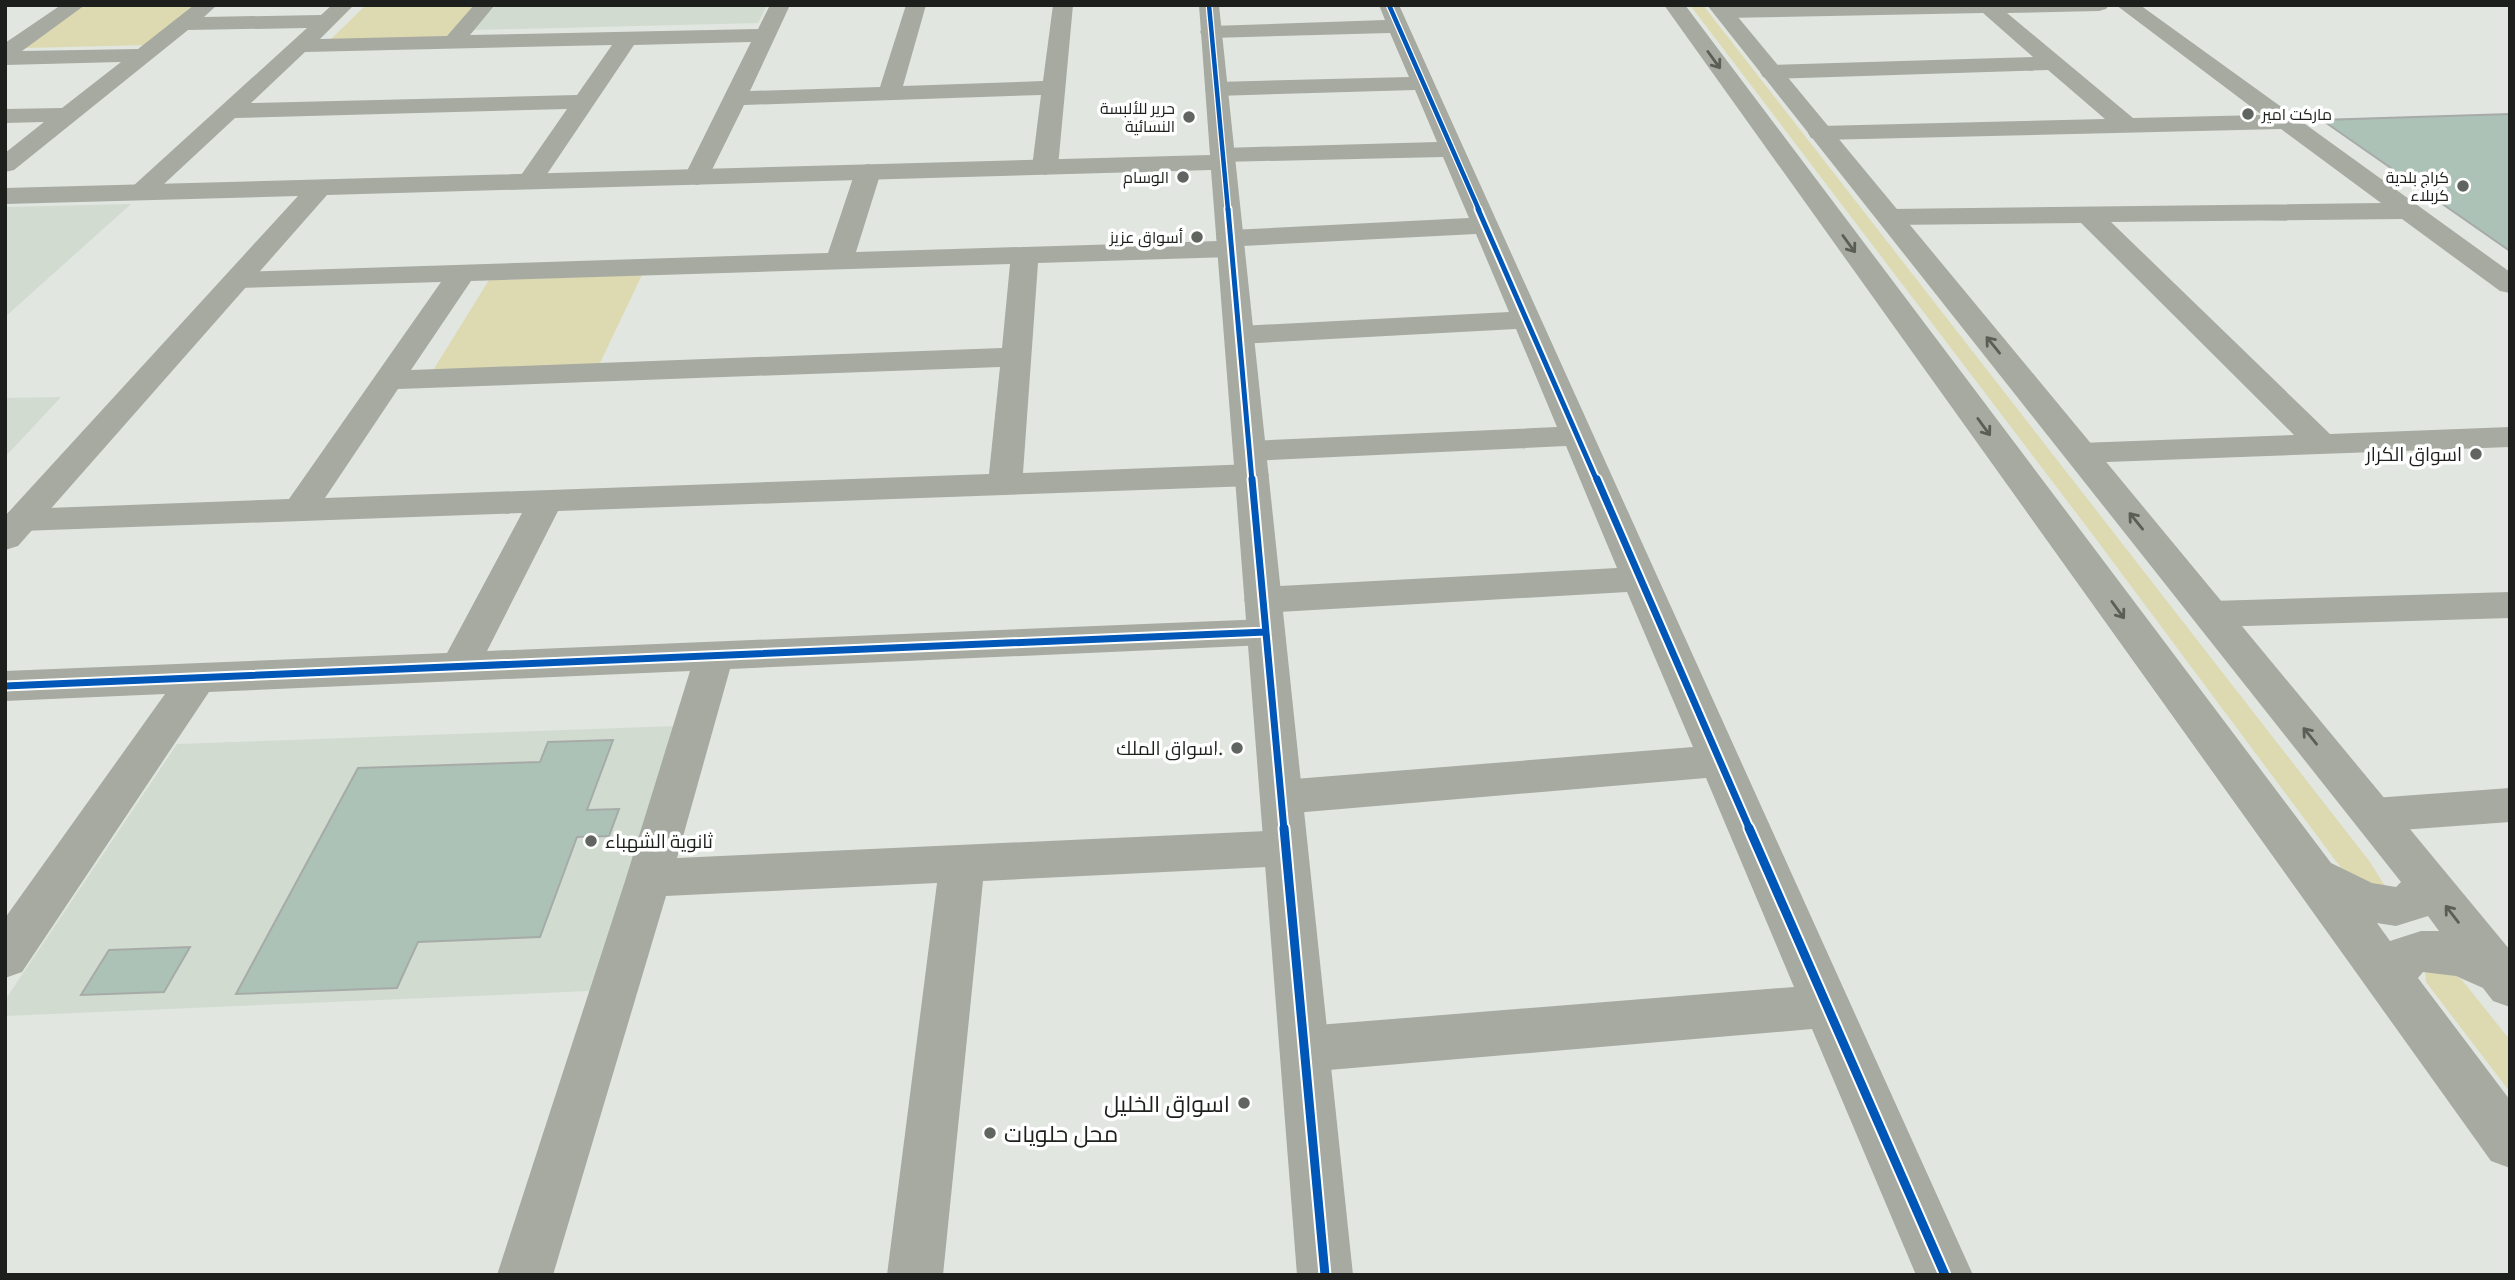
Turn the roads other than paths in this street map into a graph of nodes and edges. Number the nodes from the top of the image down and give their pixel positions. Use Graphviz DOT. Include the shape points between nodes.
graph roads {
  1 [pos="75,5"];
  2 [pos="207,5"];
  3 [pos="485,5"];
  4 [pos="780,5"];
  5 [pos="916,5"];
  6 [pos="1063,5"];
  7 [pos="1674,5"];
  8 [pos="2099,5"];
  9 [pos="2126,5"];
  10 [pos="1988,7"];
  11 [pos="1720,9"];
  12 [pos="1878,9"];
  13 [pos="335,13"];
  14 [pos="1394,16"];
  15 [pos="1210,19"];
  16 [pos="183,24"];
  17 [pos="1896,28"];
  18 [pos="766,34"];
  19 [pos="628,38"];
  20 [pos="453,42"];
  21 [pos="299,46"];
  22 [pos="1914,47"];
  23 [pos="5,55"];
  24 [pos="144,55"];
  25 [pos="2052,63"];
  26 [pos="1932,66"];
  27 [pos="1771,72"];
  28 [pos="1423,83"];
  29 [pos="1054,88"];
  30 [pos="1216,89"];
  31 [pos="889,93"];
  32 [pos="735,98"];
  33 [pos="585,102"];
  34 [pos="229,111"];
  35 [pos="68,115"];
  36 [pos="5,116"];
  37 [pos="2287,122"];
  38 [pos="2127,126"];
  39 [pos="1820,133"];
  40 [pos="1453,149"];
  41 [pos="1223,158"];
  42 [pos="5,165"];
  43 [pos="1045,167"];
  44 [pos="868,172"];
  45 [pos="697,177"];
  46 [pos="530,181"];
  47 [pos="320,187"];
  48 [pos="141,192"];
  49 [pos="5,196"];
  50 [pos="2408,211"];
  51 [pos="2088,215"];
  52 [pos="1889,217"];
  53 [pos="1485,225"];
  54 [pos="1231,244"];
  55 [pos="1025,256"];
  56 [pos="839,261"];
  57 [pos="462,273"];
  58 [pos="237,279"];
  59 [pos="2510,285"];
  60 [pos="1527,320"];
  61 [pos="1239,335"];
  62 [pos="1016,357"];
  63 [pos="388,380"];
  64 [pos="1578,436"];
  65 [pos="2510,437"];
  66 [pos="2322,444"];
  67 [pos="2080,453"];
  68 [pos="1251,463"];
  69 [pos="1004,484"];
  70 [pos="546,501"];
  71 [pos="299,510"];
  72 [pos="13,529"];
  73 [pos="1641,579"];
  74 [pos="2509,605"];
  75 [pos="2211,614"];
  76 [pos="1265,616"];
  77 [pos="714,656"];
  78 [pos="460,666"];
  79 [pos="197,678"];
  80 [pos="5,686"];
  81 [pos="1720,761"];
  82 [pos="1282,797"];
  83 [pos="2510,805"];
  84 [pos="2374,815"];
  85 [pos="1286,848"];
  86 [pos="962,863"];
  87 [pos="2306,866"];
  88 [pos="649,878"];
  89 [pos="2425,879"];
  90 [pos="5,957"];
  91 [pos="2505,981"];
  92 [pos="2392,982"];
  93 [pos="1827,1006"];
  94 [pos="1305,1049"];
  95 [pos="2510,1143"];
  96 [pos="525,1275"];
  97 [pos="915,1275"];
  98 [pos="1325,1275"];
  99 [pos="1945,1275"];
  1 -- 23 [label="street"];
  2 -- 16 [label="street"];
  3 -- 20 [label="street"];
  4 -- 18 [label="street"];
  5 -- 31 [label="street"];
  6 -- 29 [label="street"];
  7 -- 87 [label="street, one-way"];
  8 -- 10 [label="street"];
  9 -- 37 [label="street"];
  10 -- 12 [label="street"];
  10 -- 25 [label="street"];
  11 -- 12 [label="street"];
  11 -- 27 [label="street"];
  12 -- 17 [label="street"];
  13 -- 16 [label="street"];
  13 -- 21 [label="street"];
  14 -- 15 [label="street"];
  14 -- 28 [label="street"];
  15 -- 30 [label="street"];
  16 -- 24 [label="street"];
  18 -- 19 [label="street"];
  18 -- 32 [label="street"];
  19 -- 20 [label="street"];
  19 -- 33 [label="street"];
  20 -- 21 [label="street"];
  21 -- 34 [label="street"];
  22 -- 26 [label="street"];
  23 -- 24 [label="street"];
  24 -- 35 [label="street"];
  25 -- 26 [label="street"];
  25 -- 38 [label="street"];
  26 -- 27 [label="street"];
  27 -- 39 [label="street"];
  28 -- 30 [label="street"];
  28 -- 40 [label="street"];
  29 -- 31 [label="street"];
  29 -- 43 [label="street"];
  30 -- 41 [label="street"];
  31 -- 32 [label="street"];
  32 -- 45 [label="street"];
  33 -- 34 [label="street"];
  33 -- 46 [label="street"];
  34 -- 48 [label="street"];
  35 -- 36 [label="street"];
  35 -- 42 [label="street"];
  37 -- 38 [label="street"];
  37 -- 50 [label="street"];
  38 -- 39 [label="street"];
  39 -- 52 [label="street"];
  40 -- 41 [label="street"];
  40 -- 53 [label="street"];
  41 -- 43 [label="street"];
  41 -- 54 [label="street"];
  43 -- 44 [label="street"];
  44 -- 45 [label="street"];
  44 -- 56 [label="street"];
  45 -- 46 [label="street"];
  46 -- 47 [label="street"];
  47 -- 48 [label="street"];
  47 -- 58 [label="street"];
  48 -- 49 [label="street"];
  50 -- 51 [label="street"];
  50 -- 59 [label="street"];
  51 -- 52 [label="street"];
  51 -- 66 [label="street"];
  67 -- 52 [label="street, one-way"];
  53 -- 54 [label="street"];
  53 -- 60 [label="street"];
  54 -- 55 [label="street"];
  54 -- 61 [label="street"];
  55 -- 56 [label="street"];
  55 -- 62 [label="street"];
  56 -- 57 [label="street"];
  57 -- 58 [label="street"];
  57 -- 63 [label="street"];
  58 -- 72 [label="street"];
  60 -- 61 [label="street"];
  60 -- 64 [label="street"];
  61 -- 68 [label="street"];
  62 -- 63 [label="street"];
  62 -- 69 [label="street"];
  63 -- 71 [label="street"];
  64 -- 68 [label="street"];
  64 -- 73 [label="street"];
  65 -- 66 [label="street"];
  66 -- 67 [label="street"];
  75 -- 67 [label="street, one-way"];
  68 -- 69 [label="street"];
  68 -- 76 [label="street"];
  69 -- 70 [label="street"];
  70 -- 71 [label="street"];
  70 -- 78 [label="street"];
  71 -- 72 [label="street"];
  73 -- 76 [label="street"];
  73 -- 81 [label="street"];
  74 -- 75 [label="street"];
  84 -- 75 [label="street, one-way"];
  76 -- 77 [label="street"];
  76 -- 82 [label="street"];
  77 -- 78 [label="street"];
  77 -- 88 [label="street"];
  78 -- 79 [label="street"];
  79 -- 80 [label="street"];
  79 -- 90 [label="street"];
  81 -- 82 [label="street"];
  81 -- 93 [label="street"];
  82 -- 85 [label="street"];
  83 -- 84 [label="street"];
  84 -- 89 [label="street"];
  85 -- 86 [label="street"];
  85 -- 94 [label="street"];
  86 -- 88 [label="street"];
  86 -- 97 [label="street"];
  87 -- 89 [label="street" via="2342,892 2383,906 2415,901 2424,891"];
  87 -- 92 [label="street"];
  88 -- 96 [label="street"];
  91 -- 89 [label="street, one-way"];
  91 -- 92 [label="street" via="2479,962 2434,950 2402,958 2394,968"];
  92 -- 95 [label="street"];
  93 -- 94 [label="street"];
  93 -- 99 [label="street"];
  94 -- 98 [label="street"];
}
